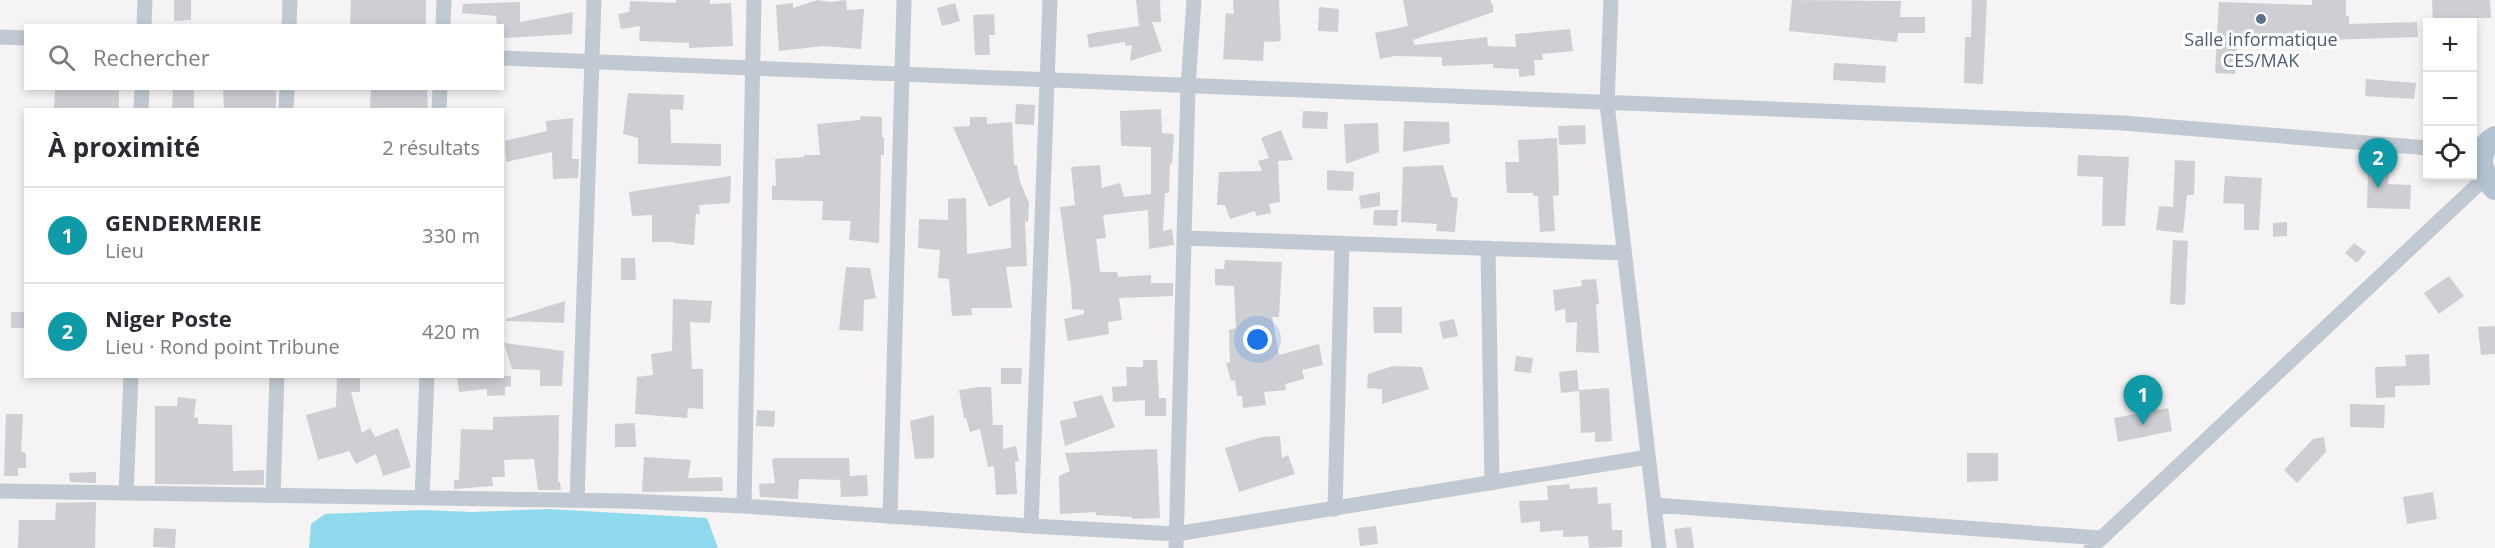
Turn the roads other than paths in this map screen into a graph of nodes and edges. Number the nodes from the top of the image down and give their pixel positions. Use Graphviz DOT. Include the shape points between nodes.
graph roads {
  1 [pos="145,0"];
  2 [pos="290,0"];
  3 [pos="444,0"];
  4 [pos="594,0"];
  5 [pos="754,0"];
  6 [pos="904,0"];
  7 [pos="1050,0"];
  8 [pos="1194,0"];
  9 [pos="1611,0"];
  10 [pos="144,24"];
  11 [pos="289,24"];
  12 [pos="443,24"];
  13 [pos="0,37"];
  14 [pos="24,38"];
  15 [pos="504,58"];
  16 [pos="592,62"];
  17 [pos="753,69"];
  18 [pos="902,75"];
  19 [pos="1048,81"];
  20 [pos="1188,87"];
  21 [pos="142,90"];
  22 [pos="287,90"];
  23 [pos="440,90"];
  24 [pos="1607,104"];
  25 [pos="141,108"];
  26 [pos="286,108"];
  27 [pos="439,108"];
  28 [pos="2423,148"];
  29 [pos="2483,148"];
  30 [pos="2490,183"];
  31 [pos="1184,238"];
  32 [pos="1342,243"];
  33 [pos="1488,249"];
  34 [pos="1624,253"];
  35 [pos="131,378"];
  36 [pos="277,378"];
  37 [pos="427,378"];
  38 [pos="1648,457"];
  39 [pos="1492,483"];
  40 [pos="0,490"];
  41 [pos="126,493"];
  42 [pos="273,495"];
  43 [pos="422,498"];
  44 [pos="576,501"];
  45 [pos="1654,505"];
  46 [pos="744,506"];
  47 [pos="1335,508"];
  48 [pos="890,517"];
  49 [pos="1031,526"];
  50 [pos="1176,541"];
  51 [pos="2096,543"];
  52 [pos="1659,548"];
  1 -- 10 [label="street"];
  2 -- 11 [label="street"];
  3 -- 12 [label="street"];
  4 -- 16 [label="street"];
  5 -- 17 [label="street"];
  6 -- 18 [label="street"];
  7 -- 19 [label="street"];
  8 -- 20 [label="street"];
  9 -- 24 [label="street"];
  13 -- 14 [label="street"];
  15 -- 16 [label="street"];
  16 -- 17 [label="street"];
  16 -- 44 [label="street"];
  17 -- 18 [label="street"];
  17 -- 46 [label="street"];
  18 -- 19 [label="street"];
  18 -- 48 [label="street"];
  19 -- 20 [label="street"];
  19 -- 49 [label="street"];
  20 -- 24 [label="street"];
  20 -- 31 [label="street"];
  21 -- 25 [label="street"];
  22 -- 26 [label="street"];
  23 -- 27 [label="street"];
  24 -- 28 [label="street" via="2123,123"];
  24 -- 34 [label="street"];
  29 -- 30 [label="main road" via="2481,166"];
  30 -- 51 [label="street"];
  31 -- 32 [label="street"];
  31 -- 50 [label="street"];
  32 -- 33 [label="street"];
  32 -- 47 [label="street"];
  33 -- 34 [label="street"];
  33 -- 39 [label="street"];
  34 -- 38 [label="street"];
  35 -- 41 [label="street"];
  36 -- 42 [label="street"];
  37 -- 43 [label="street"];
  38 -- 39 [label="street"];
  38 -- 45 [label="street"];
  39 -- 47 [label="street"];
  40 -- 41 [label="street"];
  41 -- 42 [label="street"];
  42 -- 43 [label="street"];
  43 -- 44 [label="street"];
  44 -- 46 [label="street"];
  45 -- 51 [label="street"];
  45 -- 52 [label="street"];
  46 -- 48 [label="street"];
  47 -- 50 [label="street"];
  48 -- 49 [label="street"];
  49 -- 50 [label="street"];
}
